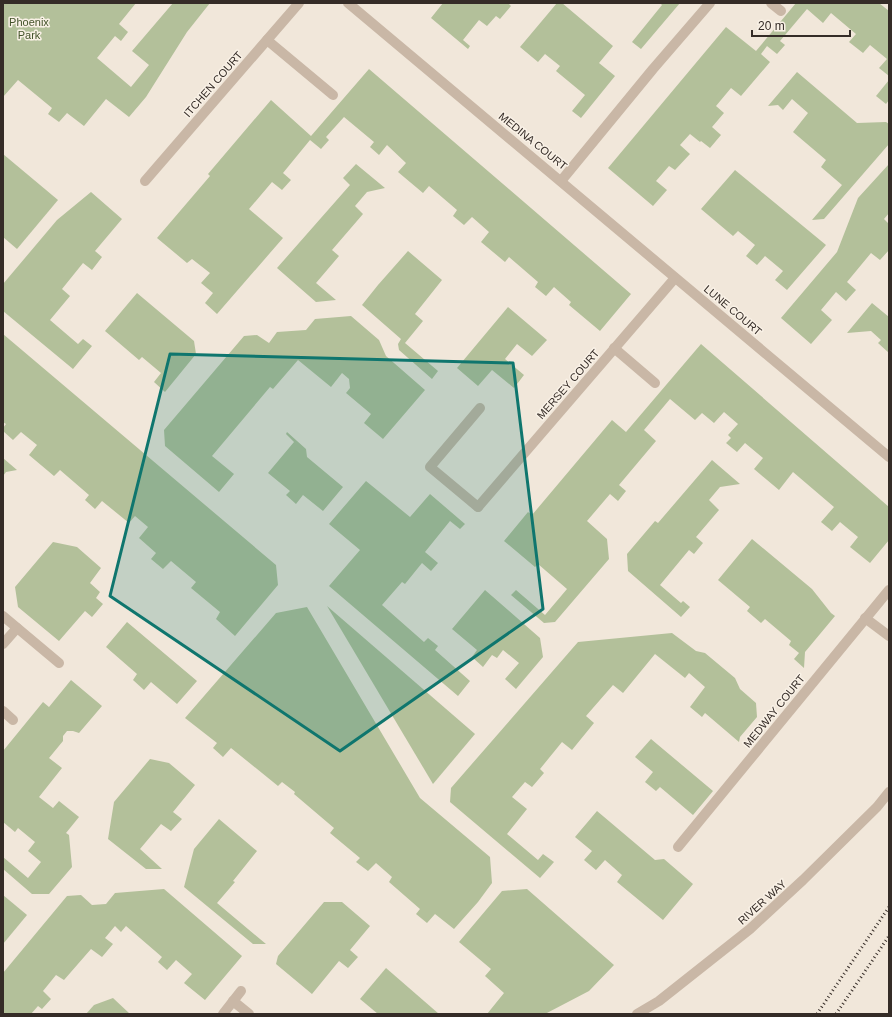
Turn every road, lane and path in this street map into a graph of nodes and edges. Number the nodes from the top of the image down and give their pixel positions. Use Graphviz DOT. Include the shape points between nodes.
graph roads {
  1 [pos="299,3"];
  2 [pos="348,3"];
  3 [pos="710,3"];
  4 [pos="772,3"];
  5 [pos="781,11"];
  6 [pos="267,40"];
  7 [pos="333,96"];
  8 [pos="145,181"];
  9 [pos="561,181"];
  10 [pos="675,278"];
  11 [pos="614,348"];
  12 [pos="655,383"];
  13 [pos="480,408"];
  14 [pos="889,457"];
  15 [pos="889,590"];
  16 [pos="3,616"];
  17 [pos="865,618"];
  18 [pos="17,628"];
  19 [pos="889,636"];
  20 [pos="3,644"];
  21 [pos="59,663"];
  22 [pos="3,711"];
  23 [pos="13,720"];
  24 [pos="889,792"];
  25 [pos="678,847"];
  26 [pos="241,991"];
  27 [pos="233,1001"];
  28 [pos="223,1014"];
  29 [pos="249,1014"];
  30 [pos="637,1014"];
  1 -- 6 [label="street, ITCHEN COURT"];
  2 -- 9 [label="street, MEDINA COURT"];
  3 -- 9 [label="street, MEDINA COURT"];
  4 -- 5 [label="street"];
  6 -- 7 [label="street"];
  6 -- 8 [label="street, ITCHEN COURT"];
  9 -- 10 [label="street, LUNE COURT"];
  10 -- 11 [label="street, MERSEY COURT"];
  10 -- 14 [label="street, LUNE COURT"];
  11 -- 12 [label="street"];
  11 -- 13 [label="street, MERSEY COURT" via="478,507 430,467"];
  15 -- 17 [label="street, MEDWAY COURT"];
  16 -- 18 [label="street"];
  17 -- 19 [label="street"];
  17 -- 25 [label="street, MEDWAY COURT"];
  18 -- 20 [label="street"];
  18 -- 21 [label="street"];
  22 -- 23 [label="street"];
  24 -- 30 [label="street, RIVER WAY" via="854,830 750,929 659,1001"];
  26 -- 27 [label="street"];
  27 -- 28 [label="street"];
  27 -- 29 [label="street"];
}
